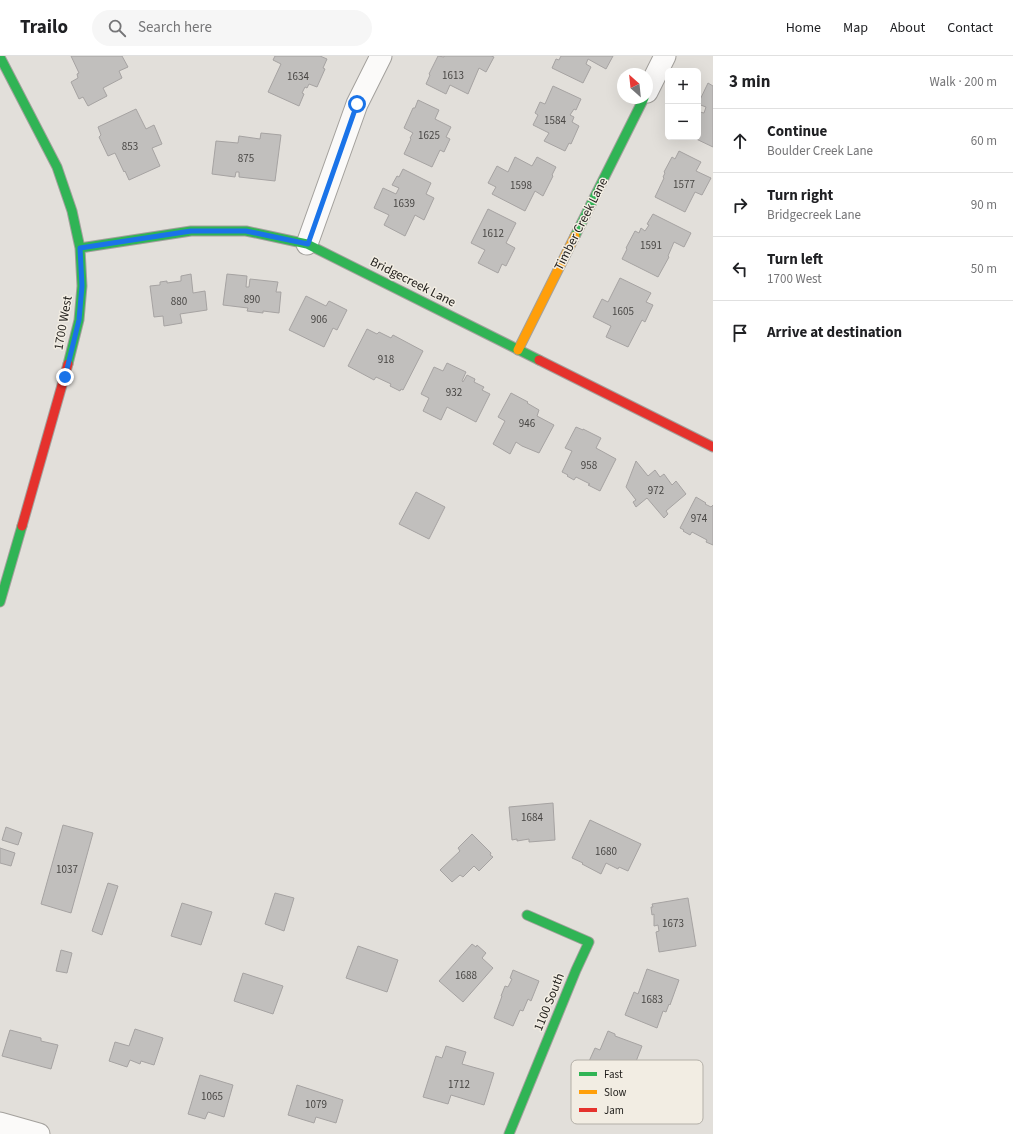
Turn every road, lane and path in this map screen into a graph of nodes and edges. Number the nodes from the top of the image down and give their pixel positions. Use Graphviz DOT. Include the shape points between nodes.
graph roads {
  1 [pos="381,56"];
  2 [pos="665,56"];
  3 [pos="0,57"];
  4 [pos="653,80"];
  5 [pos="641,104"];
  6 [pos="308,244"];
  7 [pos="80,248"];
  8 [pos="518,350"];
  9 [pos="713,447"];
  10 [pos="0,602"];
  11 [pos="527,915"];
  12 [pos="0,1123"];
  13 [pos="39,1134"];
  14 [pos="509,1134"];
  1 -- 6 [label="street" via="357,104"];
  2 -- 4 [label="street"];
  3 -- 7 [label="street, 1700 West" via="57,167 72,211"];
  5 -- 8 [label="street, Timber Creek Lane"];
  6 -- 7 [label="street, Bridgecreek Lane" via="246,231 191,231"];
  6 -- 8 [label="street, Bridgecreek Lane"];
  7 -- 10 [label="street, 1700 West" via="82,286 79,320"];
  8 -- 9 [label="street, Bridgecreek Lane"];
  11 -- 14 [label="street, 1100 South" via="589,942"];
  12 -- 13 [label="street"];
}
